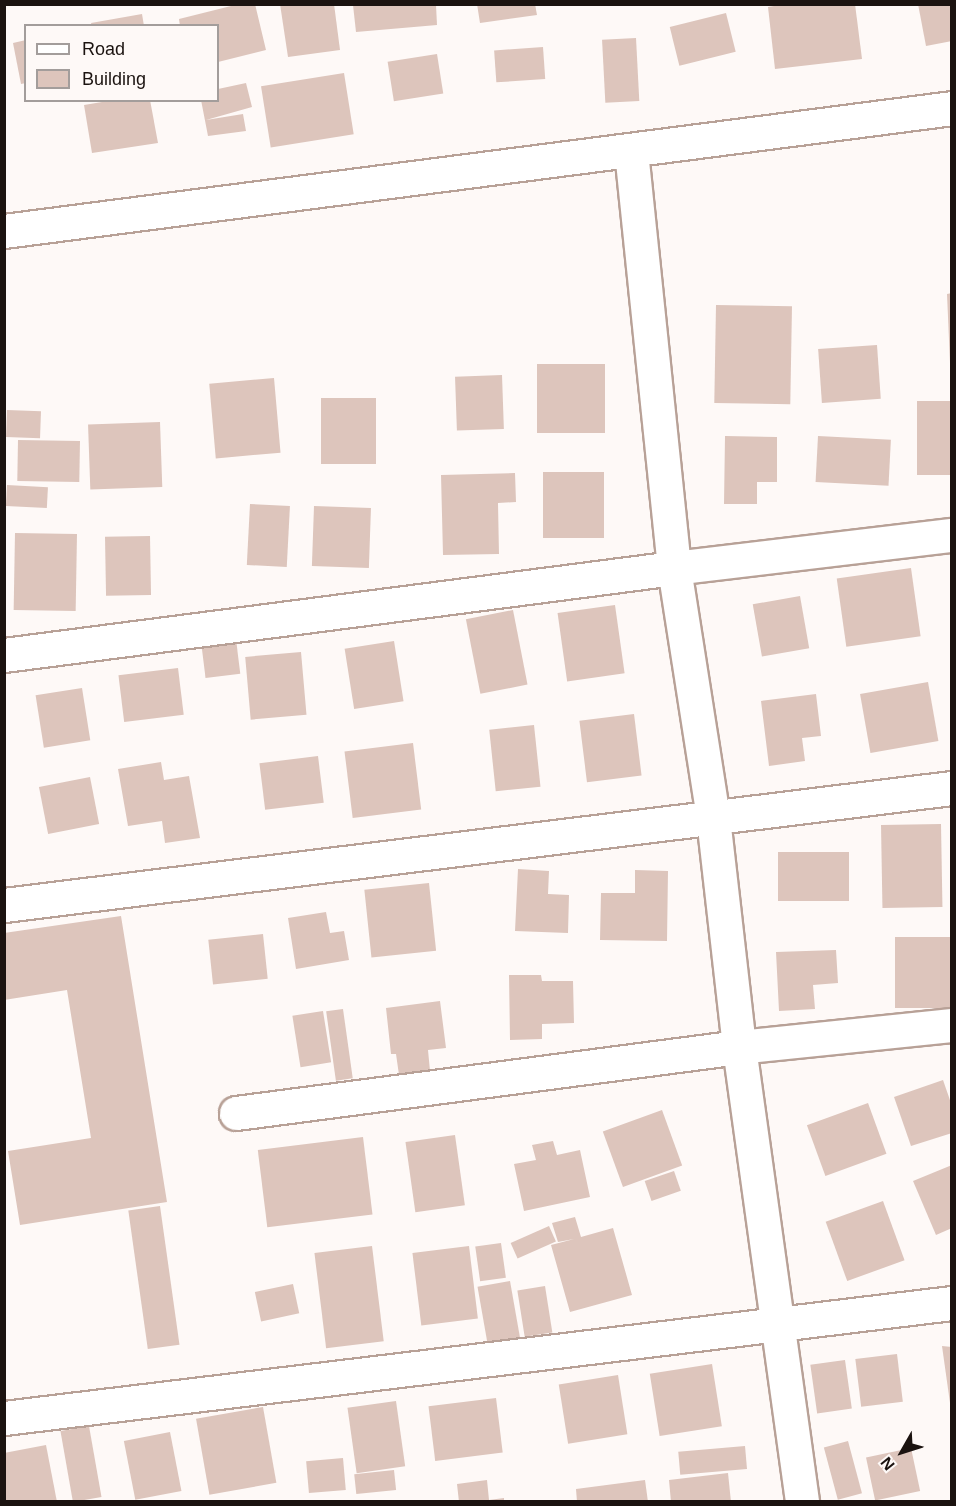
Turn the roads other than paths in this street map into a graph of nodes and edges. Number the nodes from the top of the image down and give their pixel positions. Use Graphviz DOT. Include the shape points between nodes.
graph roads {
  1 [pos="951,108"];
  2 [pos="631,151"];
  3 [pos="4,231"];
  4 [pos="951,535"];
  5 [pos="674,568"];
  6 [pos="4,655"];
  7 [pos="951,788"];
  8 [pos="713,818"];
  9 [pos="4,905"];
  10 [pos="951,1025"];
  11 [pos="739,1047"];
  12 [pos="237,1113"];
  13 [pos="951,1303"];
  14 [pos="778,1325"];
  15 [pos="4,1418"];
  16 [pos="802,1502"];
  1 -- 2 [label="street"];
  2 -- 3 [label="street"];
  2 -- 5 [label="street"];
  4 -- 5 [label="street"];
  5 -- 6 [label="street"];
  5 -- 8 [label="street"];
  7 -- 8 [label="street"];
  8 -- 9 [label="street"];
  8 -- 11 [label="street"];
  10 -- 11 [label="street"];
  11 -- 12 [label="street"];
  11 -- 14 [label="street"];
  13 -- 14 [label="street"];
  14 -- 15 [label="street"];
  14 -- 16 [label="street"];
}
